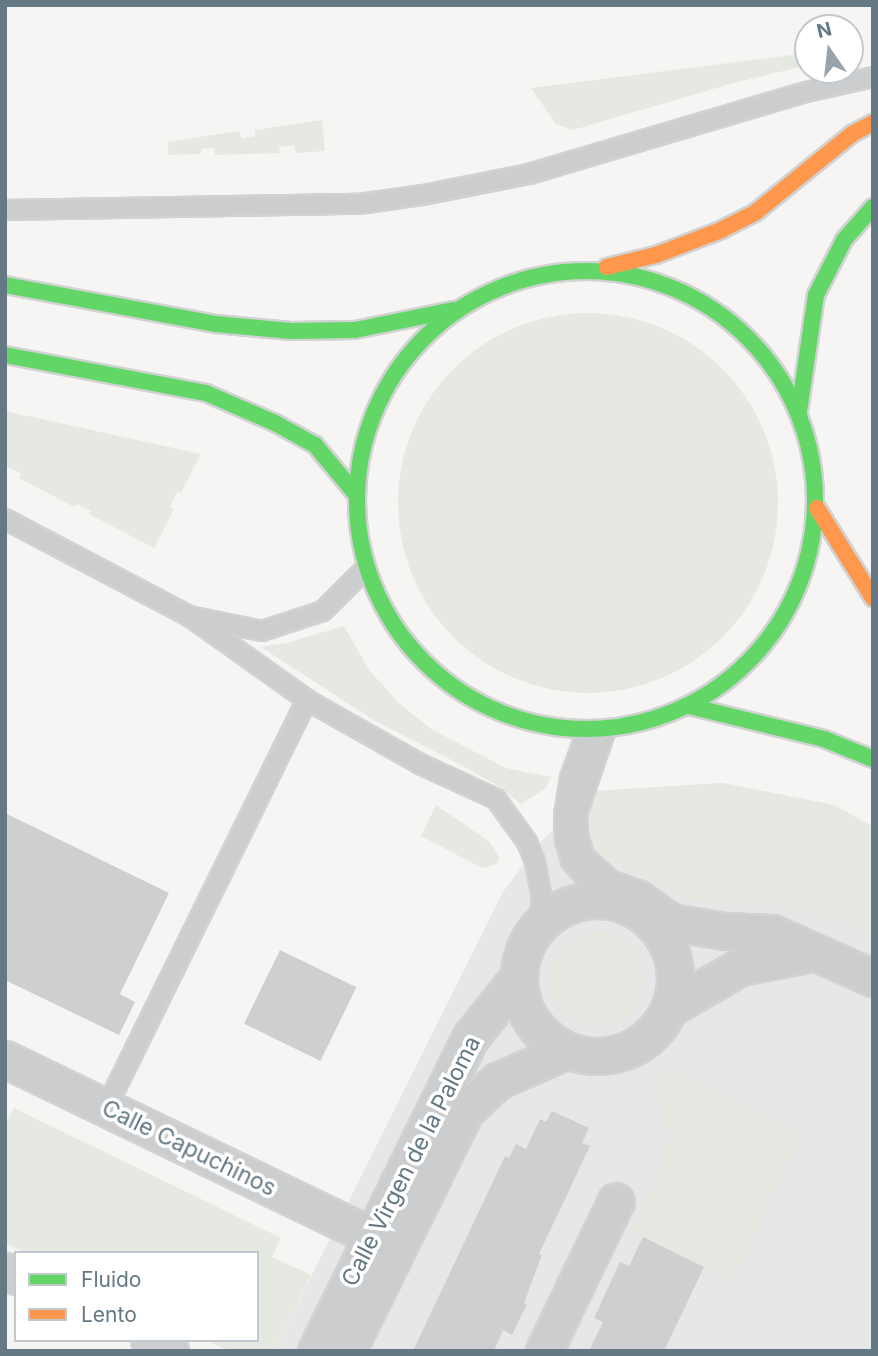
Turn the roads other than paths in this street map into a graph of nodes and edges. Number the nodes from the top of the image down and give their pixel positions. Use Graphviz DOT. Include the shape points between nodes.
graph roads {
  1 [pos="873,77"];
  2 [pos="873,123"];
  3 [pos="873,207"];
  4 [pos="5,210"];
  5 [pos="595,270"];
  6 [pos="5,285"];
  7 [pos="458,309"];
  8 [pos="5,355"];
  9 [pos="799,411"];
  10 [pos="355,493"];
  11 [pos="817,508"];
  12 [pos="5,519"];
  13 [pos="365,569"];
  14 [pos="873,598"];
  15 [pos="189,616"];
  16 [pos="307,700"];
  17 [pos="689,706"];
  18 [pos="606,729"];
  19 [pos="587,731"];
  20 [pos="873,759"];
  21 [pos="604,900"];
  22 [pos="651,919"];
  23 [pos="540,924"];
  24 [pos="688,925"];
  25 [pos="812,953"];
  26 [pos="873,978"];
  27 [pos="517,979"];
  28 [pos="671,1007"];
  29 [pos="565,1051"];
  30 [pos="5,1059"];
  31 [pos="106,1108"];
  32 [pos="616,1200"];
  33 [pos="373,1237"];
  34 [pos="153,1342"];
  35 [pos="170,1351"];
  36 [pos="316,1351"];
  37 [pos="347,1351"];
  38 [pos="544,1351"];
  1 -- 4 [label="lane" via="806,92 529,174 422,195 359,204"];
  2 -- 5 [label="highway" via="852,134 756,212 656,255"];
  3 -- 9 [label="highway" via="844,240 816,295"];
  5 -- 7 [label="highway" via="524,279"];
  5 -- 9 [label="highway" via="659,282 718,311 766,355"];
  6 -- 7 [label="highway" via="216,324 291,331 355,330"];
  7 -- 10 [label="highway" via="416,344 384,388 363,438"];
  8 -- 10 [label="highway" via="206,393 315,445"];
  9 -- 11 [label="highway" via="813,459"];
  10 -- 13 [label="highway"];
  11 -- 14 [label="highway"];
  11 -- 17 [label="highway" via="806,569 780,624 740,671"];
  12 -- 15 [label="lane"];
  13 -- 15 [label="lane" via="323,611 262,631"];
  13 -- 19 [label="highway" via="389,623 426,668 474,703 529,724"];
  15 -- 16 [label="lane"];
  16 -- 23 [label="lane" via="420,764 496,799 527,842 535,862"];
  16 -- 31 [label="lane"];
  17 -- 18 [label="highway" via="640,724"];
  17 -- 20 [label="highway" via="824,739"];
  18 -- 19 [label="highway"];
  18 -- 24 [label="lane" via="577,814 585,857 612,881 641,891"];
  19 -- 21 [label="lane" via="570,778 565,840 571,861"];
  21 -- 22 [label="street" via="629,905"];
  21 -- 23 [label="street" via="569,904"];
  22 -- 24 [label="street"];
  22 -- 28 [label="street" via="669,945 677,976"];
  23 -- 27 [label="street" via="523,949"];
  24 -- 25 [label="street" via="772,933"];
  25 -- 26 [label="street"];
  25 -- 28 [label="street" via="740,967"];
  27 -- 29 [label="street" via="529,1017 541,1034"];
  27 -- 33 [label="street, Calle Virgen de la Paloma" via="470,1038"];
  28 -- 29 [label="street" via="652,1035 623,1053 594,1057"];
  29 -- 37 [label="street, Calle Virgen de la Paloma" via="497,1082 465,1111"];
  30 -- 31 [label="street, Calle Capuchinos"];
  31 -- 33 [label="street, Calle Capuchinos"];
  32 -- 38 [label="street"];
  33 -- 36 [label="street, Calle Virgen de la Paloma"];
  34 -- 35 [label="street"];
}
